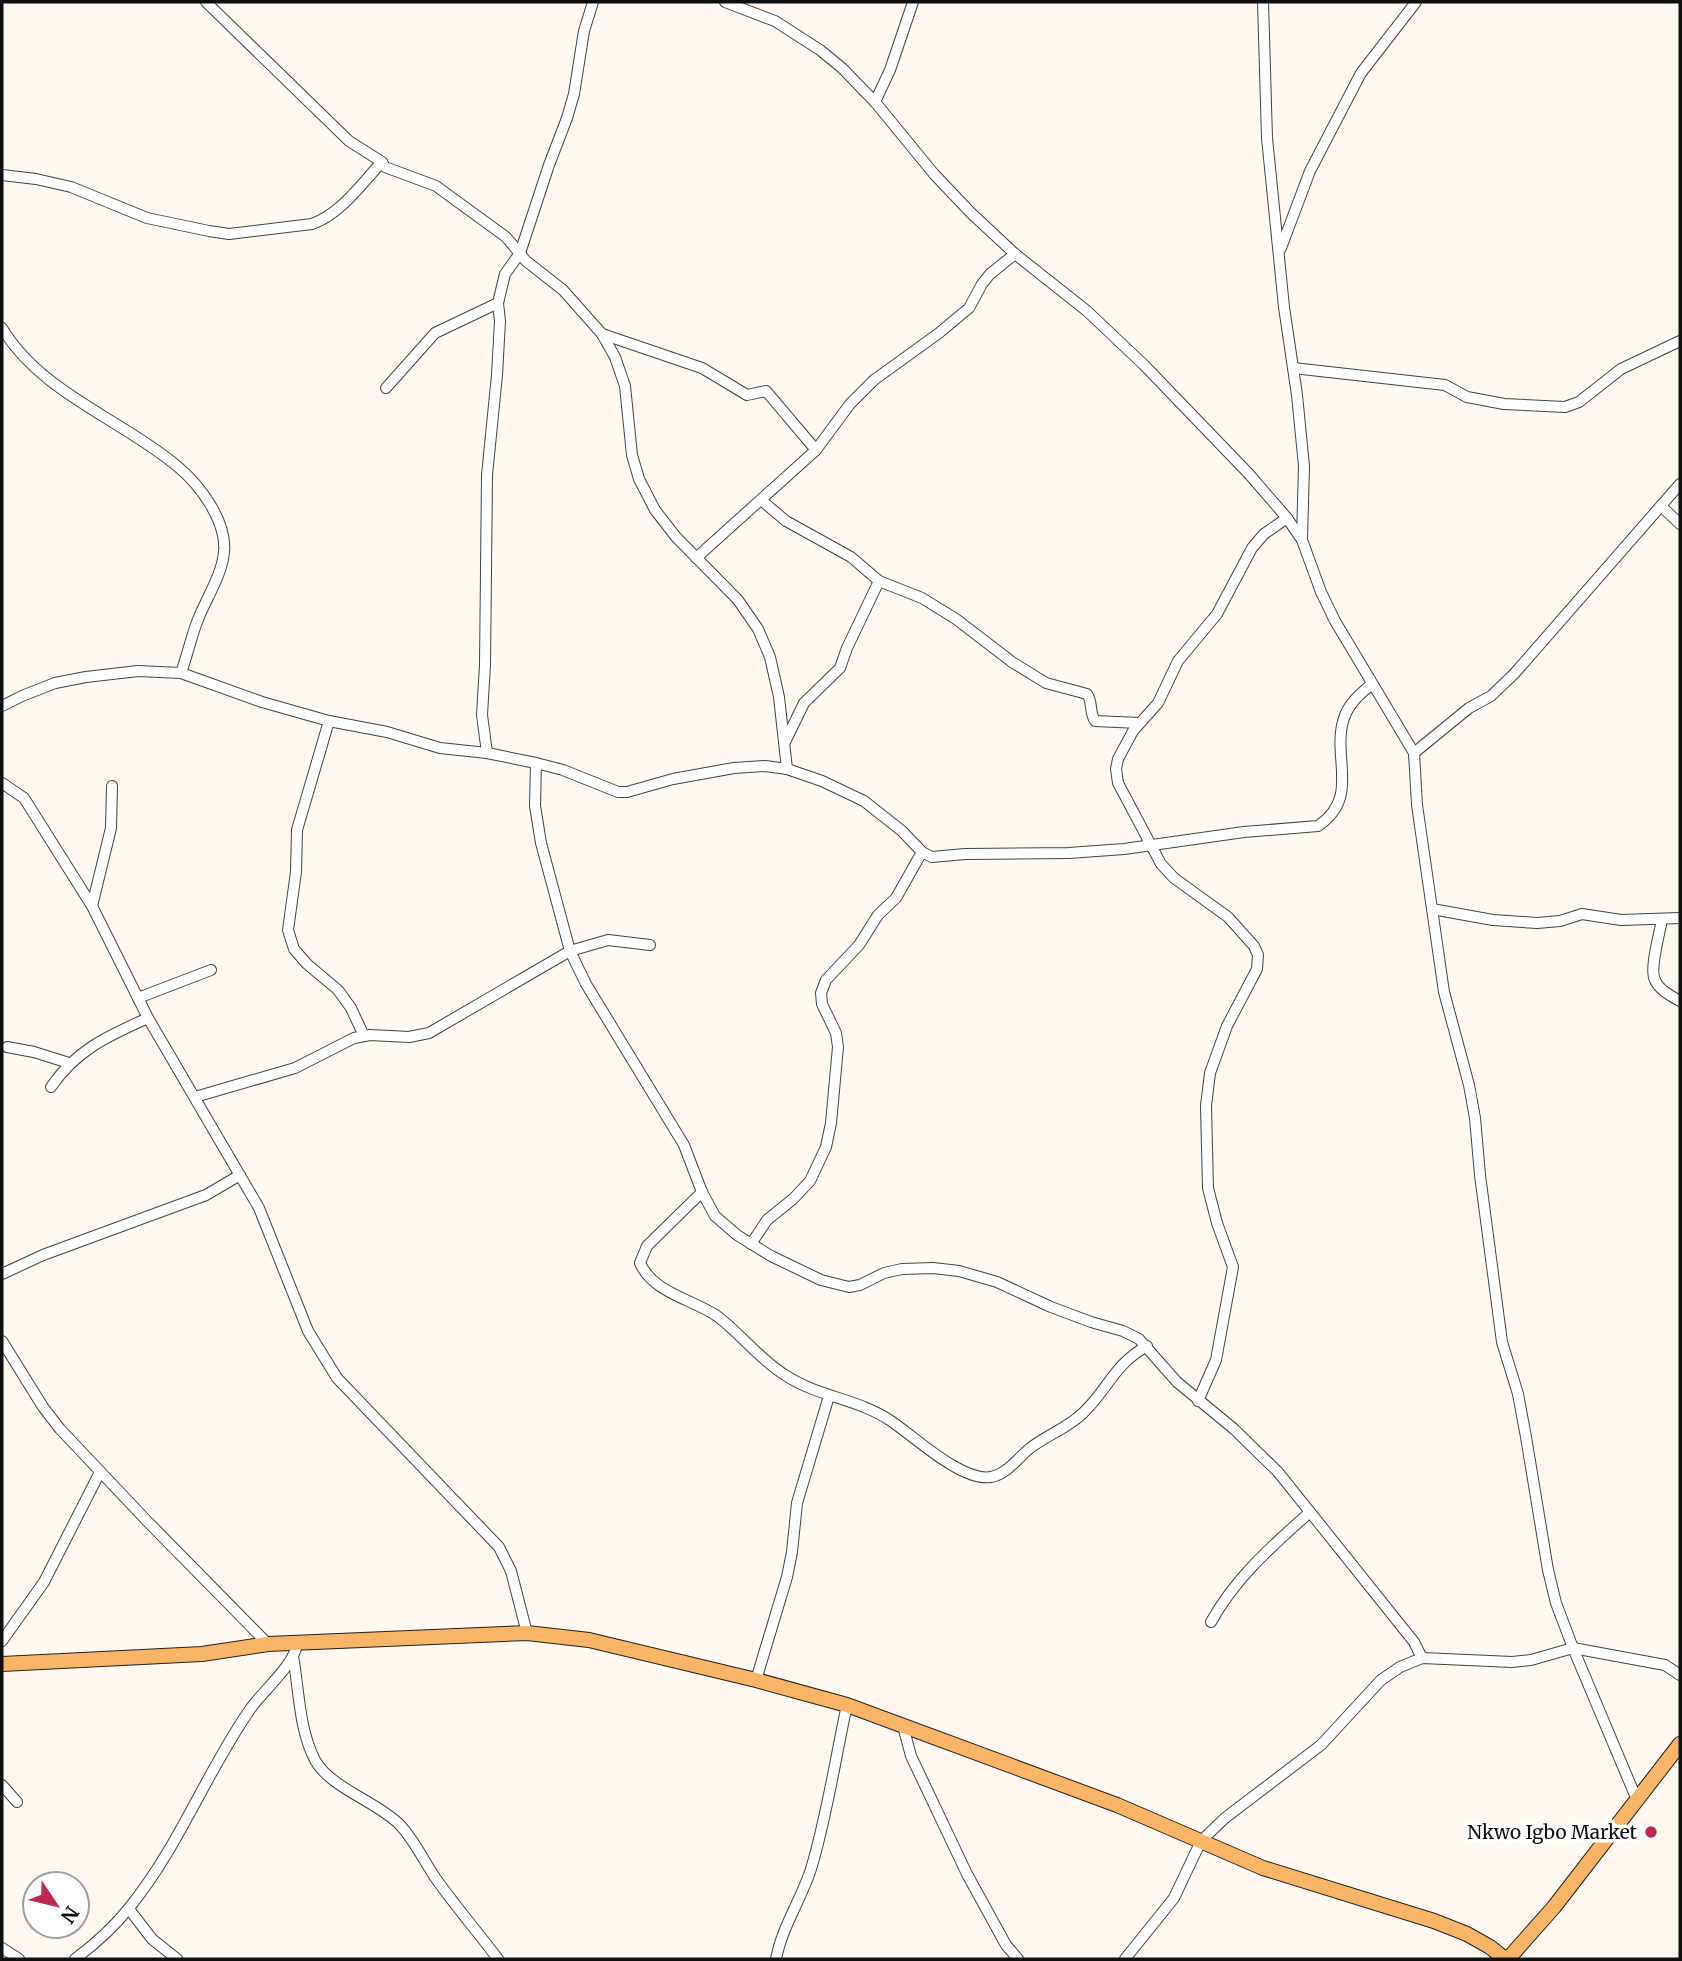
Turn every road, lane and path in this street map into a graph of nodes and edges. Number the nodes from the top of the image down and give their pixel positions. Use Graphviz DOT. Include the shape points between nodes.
graph roads {
  1 [pos="206,2"];
  2 [pos="593,2"];
  3 [pos="725,2"];
  4 [pos="913,2"];
  5 [pos="1263,2"];
  6 [pos="1416,2"];
  7 [pos="875,102"];
  8 [pos="382,162"];
  9 [pos="2,175"];
  10 [pos="520,253"];
  11 [pos="1015,254"];
  12 [pos="1279,254"];
  13 [pos="498,303"];
  14 [pos="2,328"];
  15 [pos="602,334"];
  16 [pos="1680,341"];
  17 [pos="1293,368"];
  18 [pos="386,388"];
  19 [pos="816,450"];
  20 [pos="1680,484"];
  21 [pos="761,500"];
  22 [pos="1661,506"];
  23 [pos="1287,518"];
  24 [pos="1680,524"];
  25 [pos="1302,540"];
  26 [pos="696,558"];
  27 [pos="879,581"];
  28 [pos="181,673"];
  29 [pos="1372,684"];
  30 [pos="2,706"];
  31 [pos="329,721"];
  32 [pos="1139,723"];
  33 [pos="784,744"];
  34 [pos="1414,752"];
  35 [pos="487,753"];
  36 [pos="536,763"];
  37 [pos="787,769"];
  38 [pos="2,783"];
  39 [pos="112,786"];
  40 [pos="1150,845"];
  41 [pos="922,852"];
  42 [pos="92,905"];
  43 [pos="1432,909"];
  44 [pos="1680,918"];
  45 [pos="1662,919"];
  46 [pos="650,945"];
  47 [pos="570,951"];
  48 [pos="211,970"];
  49 [pos="138,998"];
  50 [pos="1680,1001"];
  51 [pos="148,1018"];
  52 [pos="363,1036"];
  53 [pos="7,1047"];
  54 [pos="69,1063"];
  55 [pos="51,1087"];
  56 [pos="195,1097"];
  57 [pos="240,1175"];
  58 [pos="702,1192"];
  59 [pos="751,1244"];
  60 [pos="2,1274"];
  61 [pos="2,1341"];
  62 [pos="1147,1346"];
  63 [pos="829,1396"];
  64 [pos="1198,1401"];
  65 [pos="100,1472"];
  66 [pos="1310,1512"];
  67 [pos="1211,1622"];
  68 [pos="527,1633"];
  69 [pos="2,1642"];
  70 [pos="268,1644"];
  71 [pos="1573,1647"];
  72 [pos="295,1650"];
  73 [pos="1422,1658"];
  74 [pos="2,1664"];
  75 [pos="1680,1675"];
  76 [pos="756,1680"];
  77 [pos="847,1705"];
  78 [pos="903,1726"];
  79 [pos="1680,1744"];
  80 [pos="2,1785"];
  81 [pos="1637,1800"];
  82 [pos="18,1802"];
  83 [pos="1201,1841"];
  84 [pos="129,1909"];
  85 [pos="2,1948"];
  86 [pos="19,1959"];
  87 [pos="75,1959"];
  88 [pos="177,1959"];
  89 [pos="498,1959"];
  90 [pos="776,1959"];
  91 [pos="1018,1959"];
  92 [pos="1125,1959"];
  93 [pos="1506,1959"];
  1 -- 8 [label="street" via="348,141"];
  2 -- 10 [label="street" via="574,94"];
  3 -- 7 [label="street" via="775,21 820,50"];
  4 -- 7 [label="street"];
  5 -- 12 [label="street" via="1267,138"];
  6 -- 12 [label="street" via="1361,73 1333,124"];
  7 -- 11 [label="street" via="934,174"];
  8 -- 9 [label="street" via="321,220 229,234 147,218 71,187"];
  8 -- 10 [label="street" via="436,186 506,237"];
  10 -- 13 [label="street" via="505,274"];
  10 -- 15 [label="street" via="563,290"];
  11 -- 19 [label="street" via="990,274 969,308 862,391"];
  11 -- 23 [label="street" via="1087,311 1144,365"];
  12 -- 17 [label="street"];
  13 -- 18 [label="street" via="435,333"];
  13 -- 35 [label="street" via="498,365 487,475 482,715"];
  14 -- 28 [label="street" via="20,354 48,378 178,466 201,490 213,512 225,539 224,555"];
  15 -- 19 [label="street" via="702,368 747,395 766,391"];
  15 -- 26 [label="street" via="625,386 639,479 655,510"];
  16 -- 17 [label="street" via="1621,369 1589,396 1565,407 1504,404 1467,397 1445,385"];
  17 -- 25 [label="street" via="1304,466"];
  19 -- 21 [label="street"];
  20 -- 22 [label="street"];
  21 -- 26 [label="street"];
  21 -- 27 [label="street" via="786,521 851,557"];
  22 -- 24 [label="street"];
  22 -- 34 [label="street" via="1514,674"];
  23 -- 25 [label="street"];
  23 -- 32 [label="street" via="1252,548 1217,614 1178,661 1158,703"];
  25 -- 29 [label="street" via="1330,611"];
  26 -- 33 [label="street" via="738,600 758,629 770,657"];
  27 -- 32 [label="street" via="922,598 1045,683 1087,694 1095,721"];
  27 -- 33 [label="street" via="840,668 804,703"];
  28 -- 30 [label="street" via="138,671 86,677"];
  28 -- 31 [label="street"];
  29 -- 34 [label="street"];
  29 -- 40 [label="street" via="1350,705 1343,720 1343,783 1328,819 1318,826"];
  31 -- 35 [label="street" via="440,748"];
  31 -- 52 [label="street" via="297,830 288,930 294,949 351,1008"];
  32 -- 40 [label="street" via="1116,769 1118,783"];
  33 -- 37 [label="street"];
  34 -- 43 [label="street"];
  35 -- 36 [label="street"];
  36 -- 37 [label="street" via="627,792 734,768"];
  36 -- 47 [label="street" via="535,806 541,843"];
  37 -- 41 [label="street" via="864,801"];
  38 -- 42 [label="street" via="24,798"];
  39 -- 42 [label="street" via="111,828"];
  40 -- 41 [label="street" via="933,858"];
  40 -- 64 [label="street" via="1174,878 1245,935 1259,964 1227,1026 1210,1073 1208,1188 1233,1267 1216,1360"];
  41 -- 59 [label="street" via="896,898 826,980 822,1004 838,1047 826,1147 810,1181 767,1220"];
  42 -- 49 [label="street"];
  43 -- 45 [label="street" via="1537,923 1582,914 1621,920"];
  43 -- 71 [label="street" via="1444,992 1475,1118 1502,1342 1527,1437 1548,1570"];
  44 -- 45 [label="street"];
  45 -- 50 [label="street" via="1655,981"];
  46 -- 47 [label="street" via="608,940"];
  47 -- 52 [label="street" via="429,1033"];
  47 -- 58 [label="street" via="684,1144"];
  48 -- 49 [label="street"];
  49 -- 51 [label="street"];
  51 -- 54 [label="street" via="93,1045"];
  51 -- 56 [label="street"];
  52 -- 56 [label="street" via="295,1068"];
  53 -- 54 [label="street"];
  54 -- 55 [label="street"];
  56 -- 57 [label="street"];
  57 -- 60 [label="street" via="206,1195"];
  57 -- 68 [label="street" via="323,1358 499,1547 511,1571"];
  58 -- 59 [label="street" via="715,1216"];
  58 -- 63 [label="street" via="647,1246 640,1263 643,1271 665,1289 717,1317 786,1377"];
  59 -- 62 [label="street" via="793,1269 849,1287 902,1269 959,1271 1123,1331"];
  61 -- 65 [label="street" via="43,1407"];
  62 -- 63 [label="street" via="1121,1364 1079,1417 989,1478 974,1477 958,1468 877,1412"];
  62 -- 64 [label="street"];
  63 -- 76 [label="street" via="797,1503 787,1577"];
  64 -- 66 [label="street" via="1278,1472"];
  65 -- 69 [label="street" via="44,1582"];
  65 -- 70 [label="street"];
  66 -- 67 [label="street" via="1242,1576"];
  66 -- 73 [label="street"];
  68 -- 72 [label="main road"];
  68 -- 76 [label="main road" via="601,1643"];
  70 -- 72 [label="main road"];
  70 -- 74 [label="main road" via="202,1654"];
  71 -- 73 [label="street" via="1512,1662"];
  71 -- 75 [label="street" via="1665,1665"];
  71 -- 81 [label="street"];
  72 -- 84 [label="street" via="240,1723 159,1867"];
  72 -- 89 [label="street" via="304,1726 317,1764 399,1824"];
  73 -- 83 [label="street" via="1381,1681 1321,1745"];
  76 -- 77 [label="main road"];
  77 -- 78 [label="main road"];
  77 -- 90 [label="street" via="820,1839"];
  78 -- 83 [label="main road" via="1059,1782"];
  78 -- 91 [label="street" via="911,1756 967,1874"];
  79 -- 81 [label="main road"];
  80 -- 82 [label="street"];
  81 -- 93 [label="main road" via="1554,1907"];
  83 -- 92 [label="street" via="1174,1898"];
  83 -- 93 [label="main road" via="1263,1868 1434,1921 1467,1934"];
  84 -- 87 [label="street"];
  84 -- 88 [label="street" via="152,1939"];
  85 -- 86 [label="street"];
}
